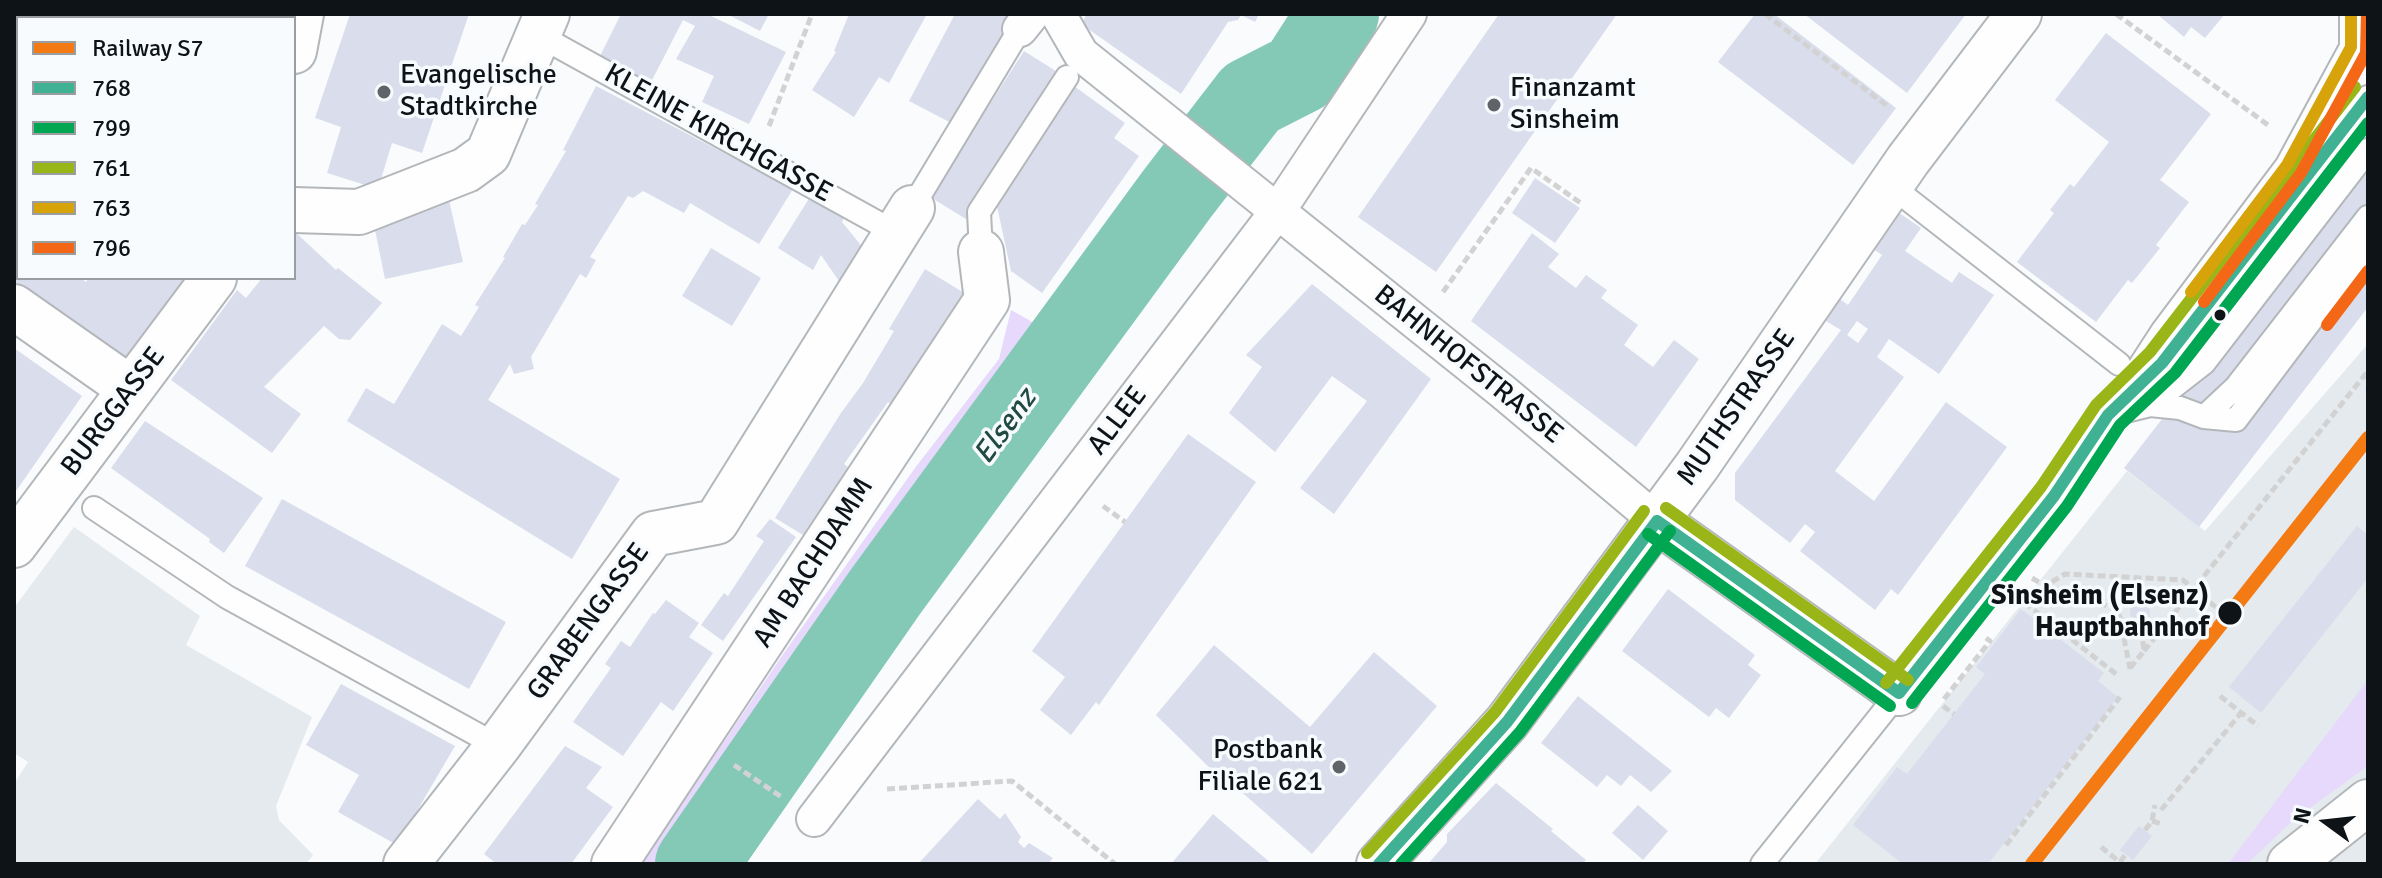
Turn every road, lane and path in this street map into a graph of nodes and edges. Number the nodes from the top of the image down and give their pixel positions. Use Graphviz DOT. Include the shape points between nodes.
graph roads {
  1 [pos="301,14"];
  2 [pos="812,14"];
  3 [pos="1058,14"];
  4 [pos="1409,14"];
  5 [pos="1765,14"];
  6 [pos="2019,14"];
  7 [pos="2116,14"];
  8 [pos="2351,14"];
  9 [pos="1026,22"];
  10 [pos="542,24"];
  11 [pos="296,40"];
  12 [pos="1074,65"];
  13 [pos="2368,97"];
  14 [pos="2273,129"];
  15 [pos="1926,135"];
  16 [pos="2368,150"];
  17 [pos="757,156"];
  18 [pos="1891,186"];
  19 [pos="1582,204"];
  20 [pos="296,210"];
  21 [pos="1277,212"];
  22 [pos="2368,217"];
  23 [pos="905,221"];
  24 [pos="2368,245"];
  25 [pos="981,252"];
  26 [pos="213,280"];
  27 [pos="14,307"];
  28 [pos="1419,325"];
  29 [pos="2163,330"];
  30 [pos="2162,363"];
  31 [pos="2119,364"];
  32 [pos="2368,371"];
  33 [pos="131,389"];
  34 [pos="2174,399"];
  35 [pos="2108,415"];
  36 [pos="2204,417"];
  37 [pos="94,508"];
  38 [pos="1657,521"];
  39 [pos="14,545"];
  40 [pos="2136,578"];
  41 [pos="2056,590"];
  42 [pos="2138,598"];
  43 [pos="2219,610"];
  44 [pos="2140,620"];
  45 [pos="1982,635"];
  46 [pos="2144,651"];
  47 [pos="2116,674"];
  48 [pos="1899,693"];
  49 [pos="2220,696"];
  50 [pos="2120,697"];
  51 [pos="1940,704"];
  52 [pos="2241,713"];
  53 [pos="2258,726"];
  54 [pos="697,741"];
  55 [pos="498,746"];
  56 [pos="844,780"];
  57 [pos="2368,802"];
  58 [pos="814,819"];
  59 [pos="2152,821"];
  60 [pos="2162,824"];
  61 [pos="2145,830"];
  62 [pos="2006,845"];
  63 [pos="2101,847"];
  64 [pos="2126,854"];
  65 [pos="2121,863"];
  66 [pos="406,864"];
  67 [pos="614,864"];
  68 [pos="1115,864"];
  69 [pos="1379,864"];
  70 [pos="1762,864"];
  71 [pos="2290,864"];
  1 -- 11 [label="street"];
  2 -- 17 [label="path"];
  3 -- 12 [label="street, BAHNHOFSTRASSE"];
  4 -- 21 [label="street, ALLEE"];
  5 -- 15 [label="path"];
  6 -- 15 [label="street, MUTHSTRASSE"];
  7 -- 14 [label="path"];
  8 -- 29 [label="lane" via="2351,47 2287,165"];
  9 -- 23 [label="lane"];
  10 -- 17 [label="lane, KLEINE KIRCHGASSE"];
  10 -- 20 [label="street" via="488,154 466,170 359,212"];
  12 -- 21 [label="street, BAHNHOFSTRASSE" via="1178,129"];
  12 -- 25 [label="lane" via="979,212"];
  13 -- 30 [label="lane"];
  15 -- 18 [label="street, MUTHSTRASSE"];
  16 -- 34 [label="lane"];
  17 -- 23 [label="lane, KLEINE KIRCHGASSE"];
  18 -- 31 [label="lane"];
  18 -- 38 [label="street, MUTHSTRASSE"];
  19 -- 28 [label="path" via="1531,168"];
  21 -- 28 [label="street, BAHNHOFSTRASSE"];
  21 -- 56 [label="street, ALLEE"];
  22 -- 36 [label="lane" via="2236,387"];
  23 -- 55 [label="street, GRABENGASSE" via="716,522 653,534"];
  24 -- 36 [label="lane" via="2236,420"];
  25 -- 54 [label="street, AM BACHDAMM" via="987,300"];
  26 -- 33 [label="street, BURGGASSE"];
  27 -- 33 [label="street"];
  28 -- 38 [label="street, BAHNHOFSTRASSE"];
  29 -- 30 [label="lane"];
  29 -- 35 [label="lane"];
  30 -- 34 [label="lane"];
  30 -- 35 [label="lane"];
  32 -- 46 [label="path, bridge"];
  33 -- 39 [label="street, BURGGASSE"];
  34 -- 35 [label="lane"];
  34 -- 36 [label="lane"];
  35 -- 48 [label="lane" via="2054,496"];
  37 -- 55 [label="lane" via="227,597"];
  38 -- 48 [label="street, BAHNHOFSTRASSE"];
  38 -- 69 [label="street, MUTHSTRASSE" via="1507,722"];
  40 -- 42 [label="path"];
  40 -- 43 [label="path" via="2183,580"];
  40 -- 47 [label="path" via="2065,574 2045,586 2029,606"];
  41 -- 46 [label="path" via="2114,608 2130,669"];
  44 -- 46 [label="path"];
  45 -- 51 [label="path" via="1990,641"];
  48 -- 70 [label="lane"];
  49 -- 52 [label="path"];
  50 -- 62 [label="path"];
  52 -- 53 [label="path"];
  52 -- 59 [label="path"];
  54 -- 58 [label="path"];
  54 -- 67 [label="street, AM BACHDAMM"];
  55 -- 66 [label="street, GRABENGASSE"];
  56 -- 58 [label="street, ALLEE"];
  56 -- 68 [label="path" via="873,790 1012,781"];
  57 -- 71 [label="street"];
  59 -- 60 [label="path"];
  59 -- 61 [label="path"];
  63 -- 65 [label="path"];
  64 -- 65 [label="path"];
}
